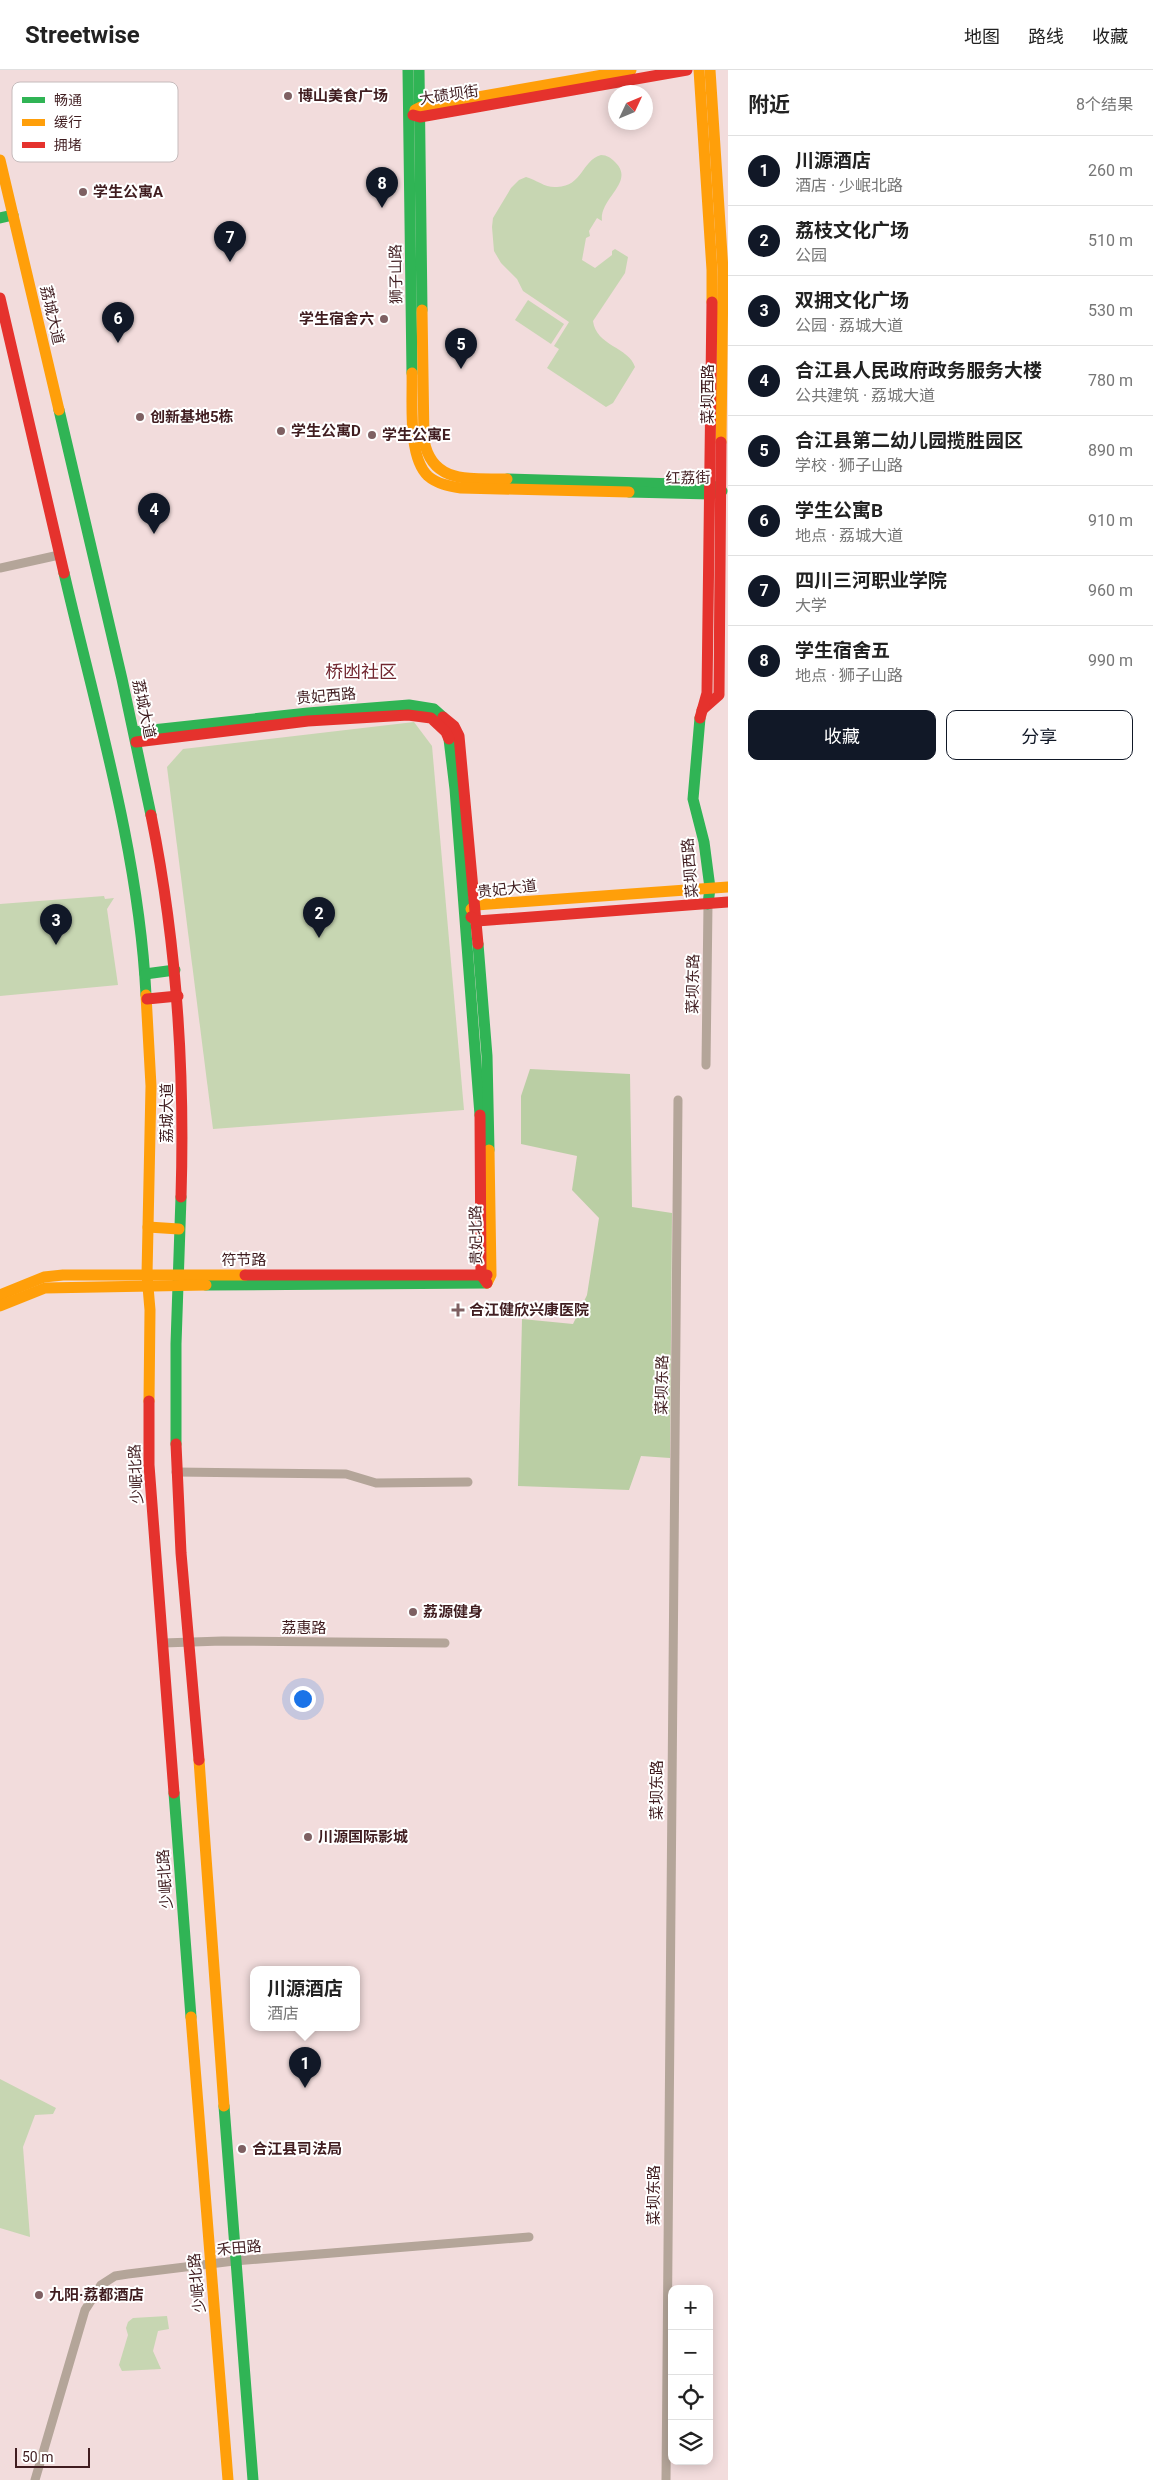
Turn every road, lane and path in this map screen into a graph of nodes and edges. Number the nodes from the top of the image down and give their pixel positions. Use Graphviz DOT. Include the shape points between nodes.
graph roads {
  1 [pos="408,70"];
  2 [pos="419,70"];
  3 [pos="631,70"];
  4 [pos="687,70"];
  5 [pos="699,70"];
  6 [pos="710,70"];
  7 [pos="417,113"];
  8 [pos="0,164"];
  9 [pos="13,215"];
  10 [pos="0,218"];
  11 [pos="0,298"];
  12 [pos="431,471"];
  13 [pos="711,490"];
  14 [pos="722,491"];
  15 [pos="60,555"];
  16 [pos="0,568"];
  17 [pos="701,711"];
  18 [pos="135,737"];
  19 [pos="728,887"];
  20 [pos="710,888"];
  21 [pos="728,902"];
  22 [pos="476,904"];
  23 [pos="708,904"];
  24 [pos="466,913"];
  25 [pos="477,921"];
  26 [pos="175,970"];
  27 [pos="145,974"];
  28 [pos="178,996"];
  29 [pos="147,999"];
  30 [pos="706,1065"];
  31 [pos="678,1100"];
  32 [pos="148,1227"];
  33 [pos="180,1229"];
  34 [pos="486,1277"];
  35 [pos="147,1280"];
  36 [pos="177,1280"];
  37 [pos="0,1295"];
  38 [pos="0,1306"];
  39 [pos="176,1472"];
  40 [pos="468,1482"];
  41 [pos="163,1643"];
  42 [pos="186,1643"];
  43 [pos="445,1643"];
  44 [pos="529,2237"];
  45 [pos="234,2261"];
  46 [pos="210,2264"];
  47 [pos="35,2480"];
  48 [pos="228,2480"];
  49 [pos="253,2480"];
  50 [pos="666,2480"];
  1 -- 7 [label="main road, 狮子山路"];
  2 -- 7 [label="main road, 狮子山路"];
  3 -- 7 [label="main road, 大碛坝街"];
  4 -- 7 [label="main road, 大碛坝街"];
  5 -- 13 [label="main road, 菜坝西路" via="712,270"];
  6 -- 14 [label="main road, 菜坝西路" via="723,270"];
  7 -- 12 [label="main road, 狮子山路" via="413,434 417,462"];
  8 -- 9 [label="main road, 荔城大道"];
  9 -- 10 [label="main road"];
  9 -- 18 [label="main road, 荔城大道"];
  11 -- 15 [label="main road, 荔城大道"];
  12 -- 13 [label="main road, 红荔街" via="440,484 462,488"];
  13 -- 14 [label="main road, 红荔街"];
  13 -- 17 [label="main road, 菜坝西路" via="707,693"];
  14 -- 17 [label="main road, 菜坝西路" via="719,695"];
  15 -- 16 [label="street"];
  15 -- 27 [label="main road, 荔城大道" via="134,880"];
  17 -- 20 [label="main road, 菜坝西路" via="693,799 704,842"];
  18 -- 22 [label="main road, 贵妃西路" via="308,713 410,705 434,709 449,720 459,736"];
  18 -- 24 [label="main road, 贵妃西路" via="408,714 431,718 446,732 450,742"];
  18 -- 26 [label="main road, 荔城大道" via="163,874"];
  19 -- 20 [label="main road, 贵妃大道"];
  20 -- 22 [label="main road, 贵妃大道"];
  20 -- 23 [label="main road, 菜坝西路"];
  21 -- 23 [label="main road, 贵妃大道"];
  22 -- 24 [label="main road, 贵妃大道"];
  22 -- 25 [label="main road, 贵妃北路"];
  23 -- 25 [label="main road, 贵妃大道"];
  23 -- 30 [label="street, 菜坝东路"];
  24 -- 25 [label="main road, 贵妃大道"];
  24 -- 34 [label="main road, 贵妃北路" via="480,1109"];
  25 -- 34 [label="main road, 贵妃北路" via="487,1056"];
  26 -- 27 [label="main road"];
  26 -- 28 [label="main road, 荔城大道"];
  27 -- 29 [label="main road, 荔城大道"];
  28 -- 29 [label="main road"];
  28 -- 33 [label="main road, 荔城大道" via="182,1083"];
  29 -- 32 [label="main road, 荔城大道" via="151,1086"];
  31 -- 50 [label="street, 菜坝东路"];
  32 -- 33 [label="main road"];
  32 -- 35 [label="main road, 荔城大道"];
  33 -- 36 [label="main road, 荔城大道"];
  34 -- 36 [label="main road, 符节路"];
  35 -- 36 [label="main road, 符节路"];
  35 -- 37 [label="main road, 符节路" via="44,1277"];
  35 -- 38 [label="main road, 符节路" via="45,1288"];
  35 -- 41 [label="main road, 少岷北路" via="150,1310 149,1465"];
  36 -- 39 [label="main road"];
  39 -- 40 [label="street" via="346,1474 376,1483"];
  39 -- 42 [label="main road"];
  41 -- 42 [label="street, 荔惠路"];
  41 -- 46 [label="main road, 少岷北路"];
  42 -- 43 [label="street, 荔惠路"];
  42 -- 45 [label="main road" via="200,1782"];
  44 -- 45 [label="street, 禾田路"];
  45 -- 46 [label="street, 禾田路"];
  45 -- 49 [label="main road"];
  46 -- 47 [label="street, 禾田路" via="115,2276 97,2289 82,2320"];
  46 -- 48 [label="main road, 少岷北路"];
}
